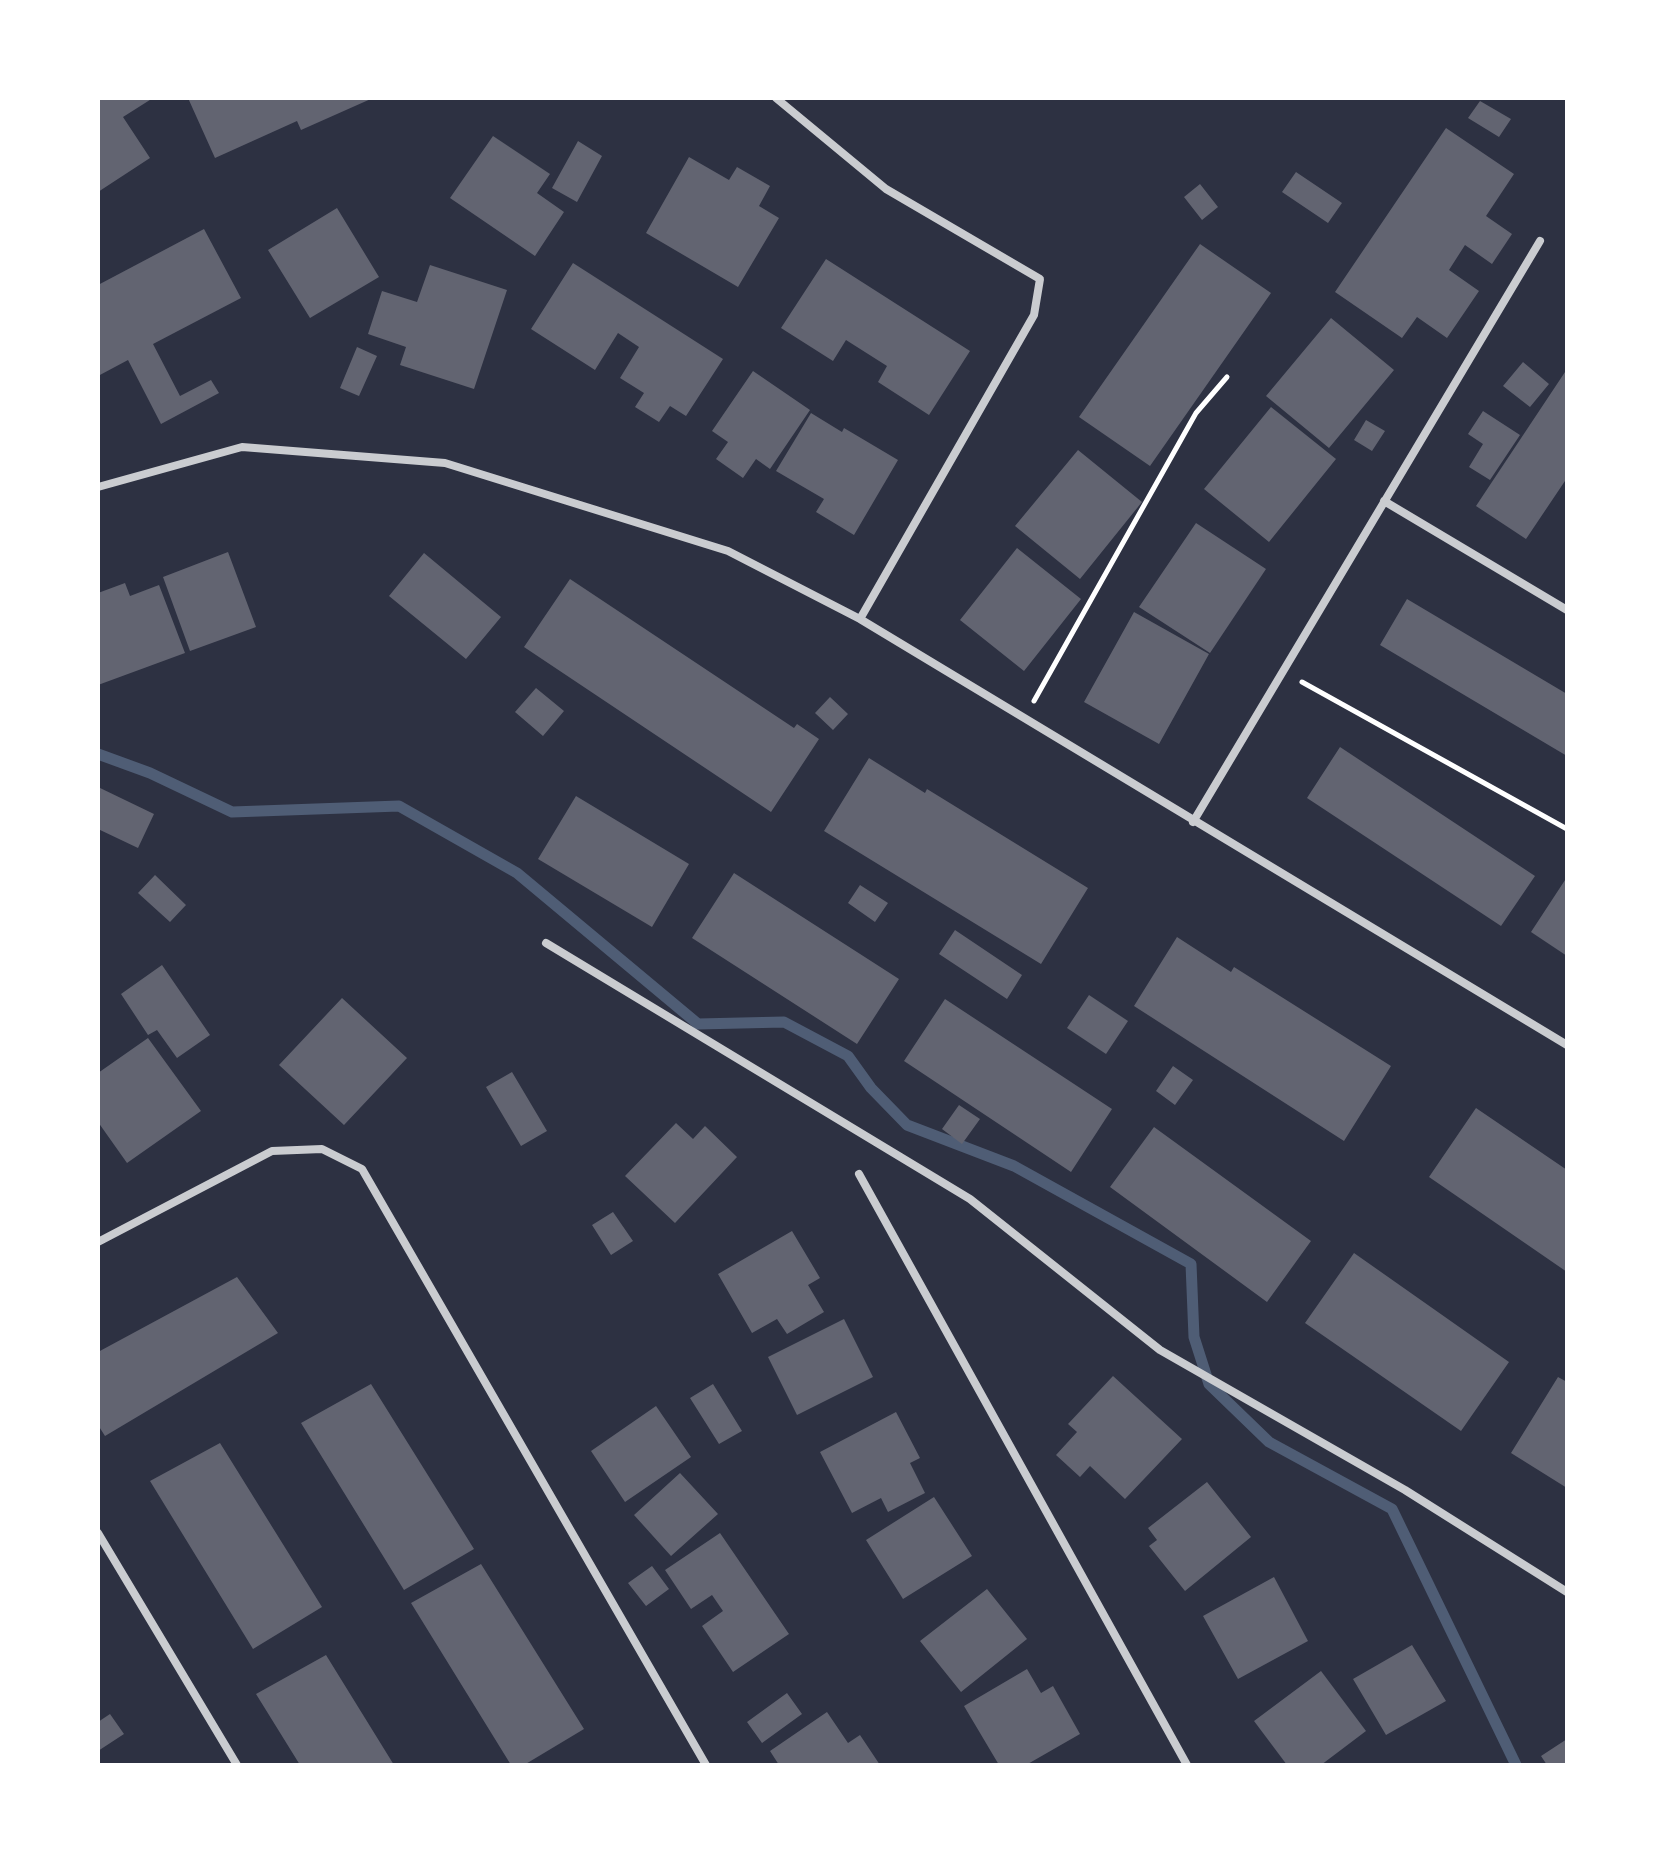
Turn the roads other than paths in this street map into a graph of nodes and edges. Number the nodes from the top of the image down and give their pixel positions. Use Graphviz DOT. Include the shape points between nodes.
graph roads {
  1 [pos="776,98"];
  2 [pos="1540,241"];
  3 [pos="98,487"];
  4 [pos="1384,501"];
  5 [pos="1567,610"];
  6 [pos="860,619"];
  7 [pos="1193,822"];
  8 [pos="546,943"];
  9 [pos="1567,1045"];
  10 [pos="859,1174"];
  11 [pos="98,1242"];
  12 [pos="98,1533"];
  13 [pos="1567,1592"];
  14 [pos="237,1765"];
  15 [pos="706,1765"];
  16 [pos="1187,1765"];
  1 -- 6 [label="street" via="886,189 1040,279 1034,315"];
  2 -- 4 [label="street"];
  3 -- 6 [label="street" via="242,447 445,463 728,551"];
  4 -- 5 [label="street"];
  4 -- 7 [label="street"];
  6 -- 7 [label="street"];
  7 -- 9 [label="street"];
  8 -- 13 [label="street" via="970,1199 1160,1350 1405,1490"];
  10 -- 16 [label="street"];
  11 -- 15 [label="street" via="272,1151 322,1149 362,1169"];
  12 -- 14 [label="street"];
}
